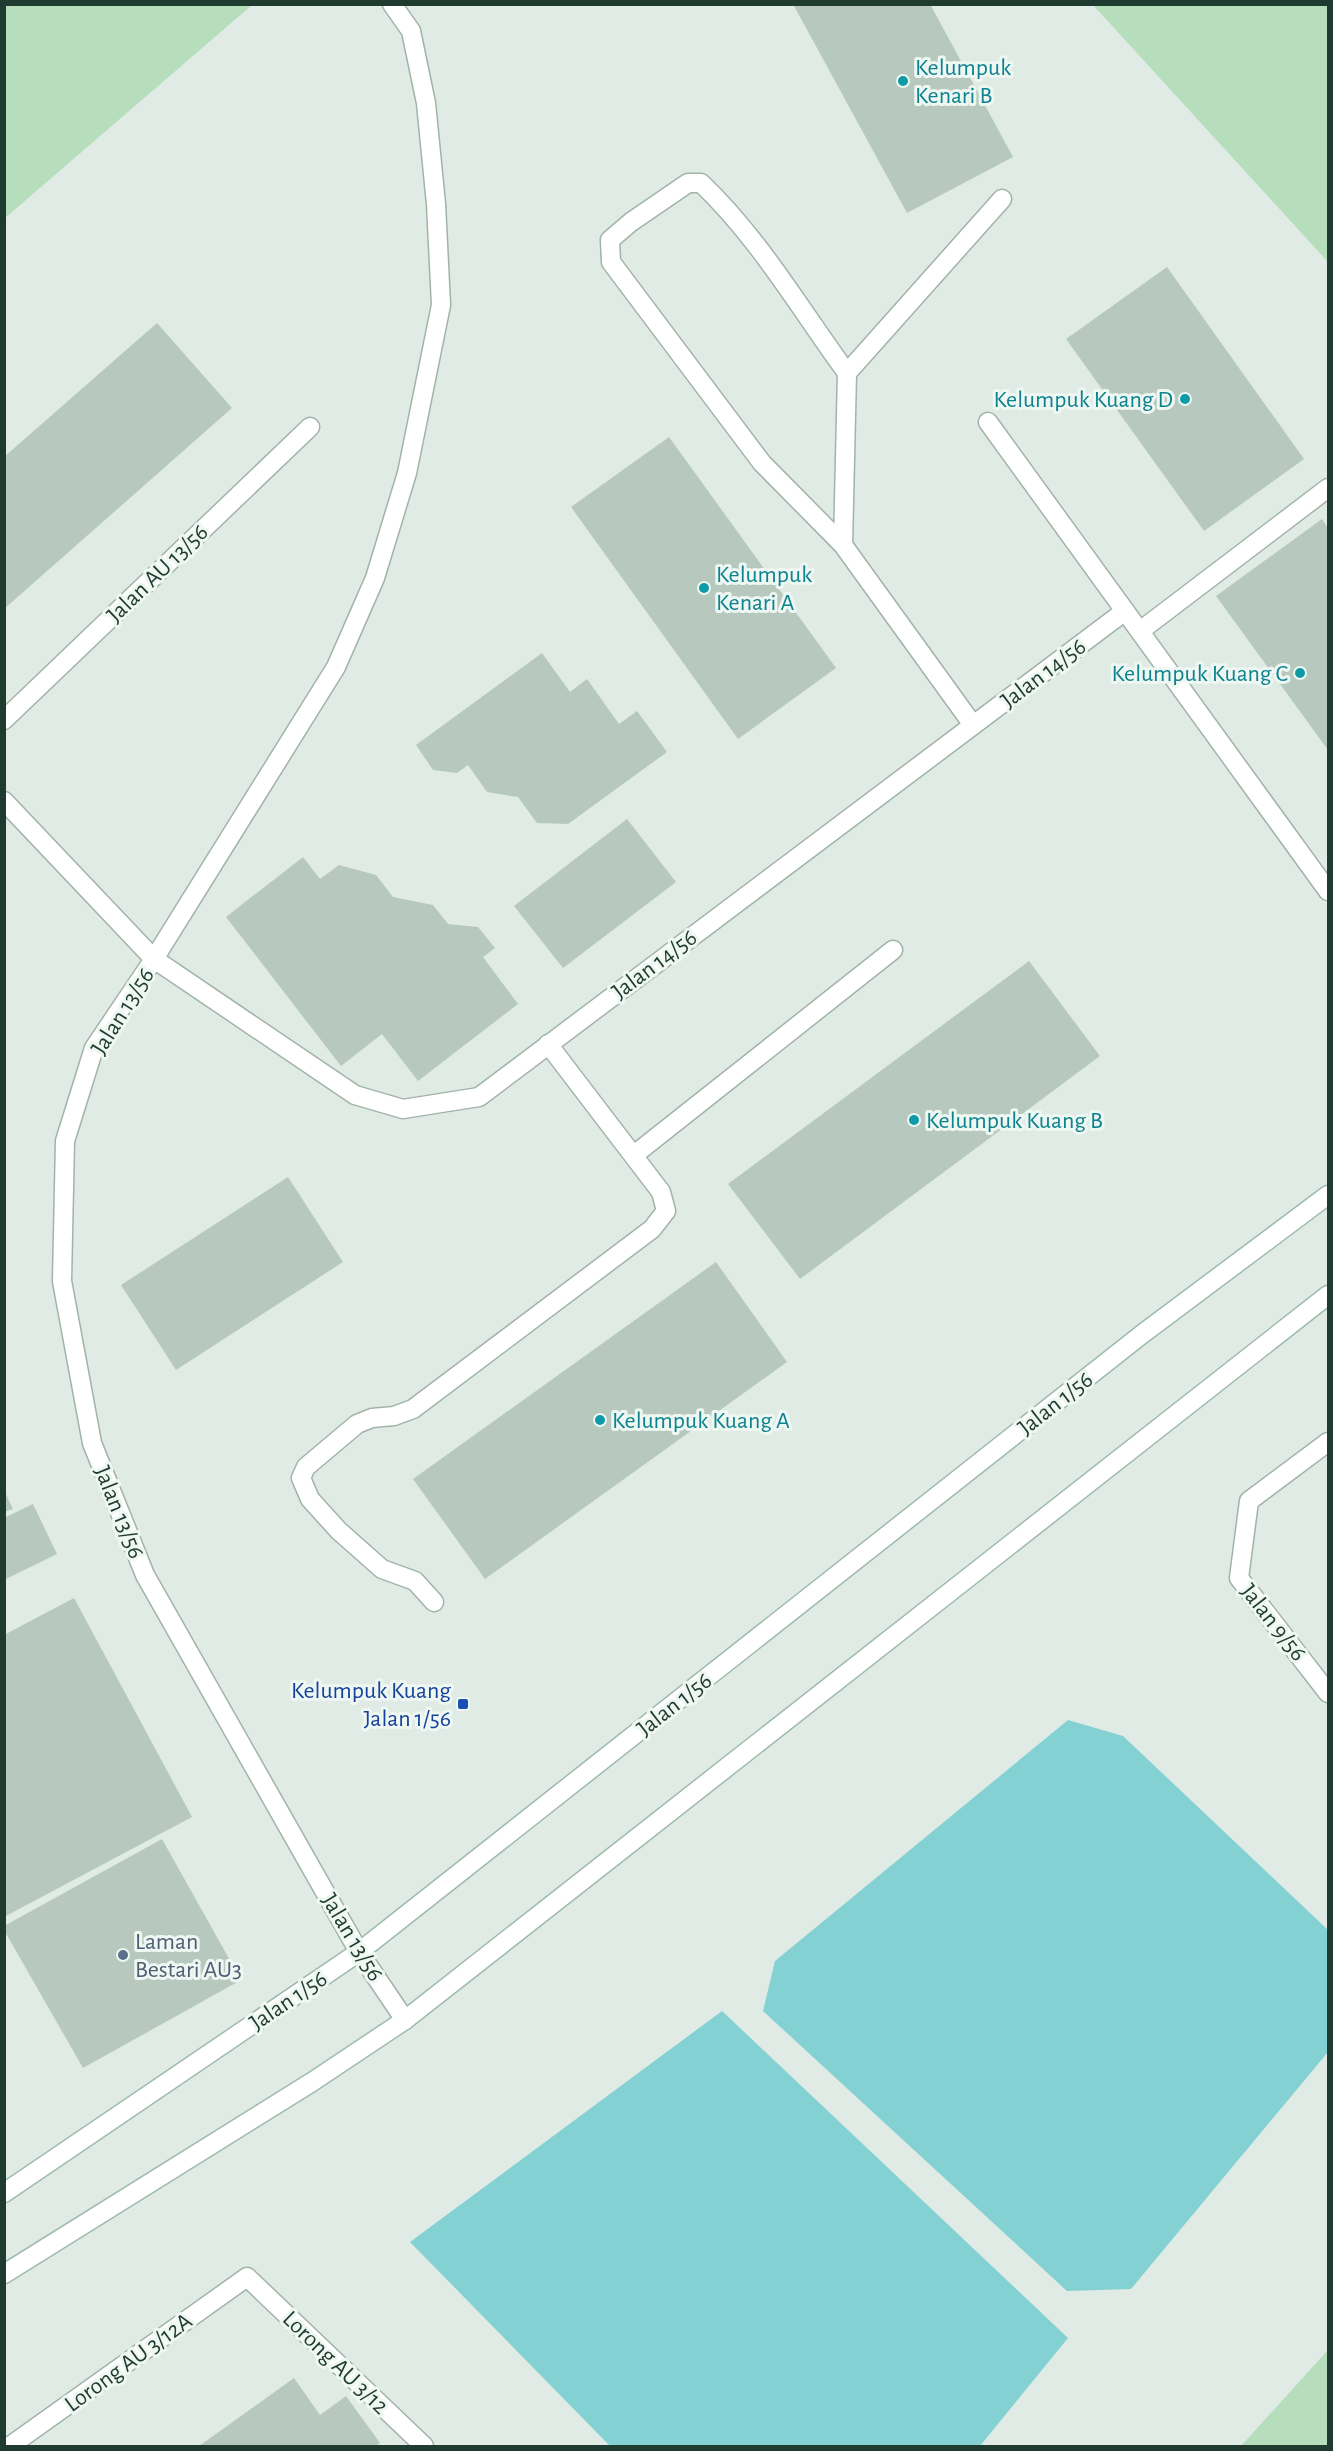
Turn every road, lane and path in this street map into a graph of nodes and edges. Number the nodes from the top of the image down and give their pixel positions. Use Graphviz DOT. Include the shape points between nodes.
graph roads {
  1 [pos="392,4"];
  2 [pos="1002,199"];
  3 [pos="847,373"];
  4 [pos="988,422"];
  5 [pos="310,426"];
  6 [pos="1329,488"];
  7 [pos="843,545"];
  8 [pos="1125,611"];
  9 [pos="1140,631"];
  10 [pos="4,720"];
  11 [pos="973,725"];
  12 [pos="4,801"];
  13 [pos="1329,891"];
  14 [pos="893,950"];
  15 [pos="154,959"];
  16 [pos="548,1044"];
  17 [pos="634,1155"];
  18 [pos="1329,1195"];
  19 [pos="1329,1296"];
  20 [pos="1329,1442"];
  21 [pos="434,1602"];
  22 [pos="1329,1692"];
  23 [pos="359,1952"];
  24 [pos="405,2020"];
  25 [pos="4,2193"];
  26 [pos="4,2274"];
  27 [pos="247,2277"];
  28 [pos="10,2446"];
  29 [pos="424,2446"];
  1 -- 15 [label="street, Jalan 13/56" via="411,31 426,103 441,305 407,473 375,578 336,667"];
  2 -- 3 [label="street"];
  3 -- 7 [label="street"];
  3 -- 7 [label="street" via="727,207 701,183 688,183 610,240 611,262 762,464"];
  4 -- 8 [label="street"];
  5 -- 10 [label="street, Jalan AU 13/56"];
  6 -- 9 [label="street"];
  7 -- 11 [label="street"];
  8 -- 9 [label="street"];
  8 -- 11 [label="street, Jalan 14/56"];
  9 -- 13 [label="street"];
  11 -- 16 [label="street, Jalan 14/56"];
  12 -- 15 [label="street"];
  14 -- 17 [label="street"];
  15 -- 16 [label="street, Jalan 14/56" via="355,1095 403,1109 479,1097"];
  15 -- 23 [label="street, Jalan 13/56" via="94,1048 65,1141 62,1281 92,1443 145,1575"];
  16 -- 17 [label="street"];
  17 -- 21 [label="street" via="661,1191 666,1211 652,1229 413,1409 357,1425 306,1467 300,1478 310,1499 339,1531 382,1569 415,1581"];
  18 -- 23 [label="street, Jalan 1/56" via="1141,1335"];
  19 -- 24 [label="street"];
  20 -- 22 [label="street, Jalan 9/56" via="1249,1501 1239,1578"];
  23 -- 24 [label="street, Jalan 13/56"];
  23 -- 25 [label="street, Jalan 1/56"];
  24 -- 26 [label="street"];
  27 -- 28 [label="street, Lorong AU 3/12A"];
  27 -- 29 [label="street, Lorong AU 3/12"];
}
